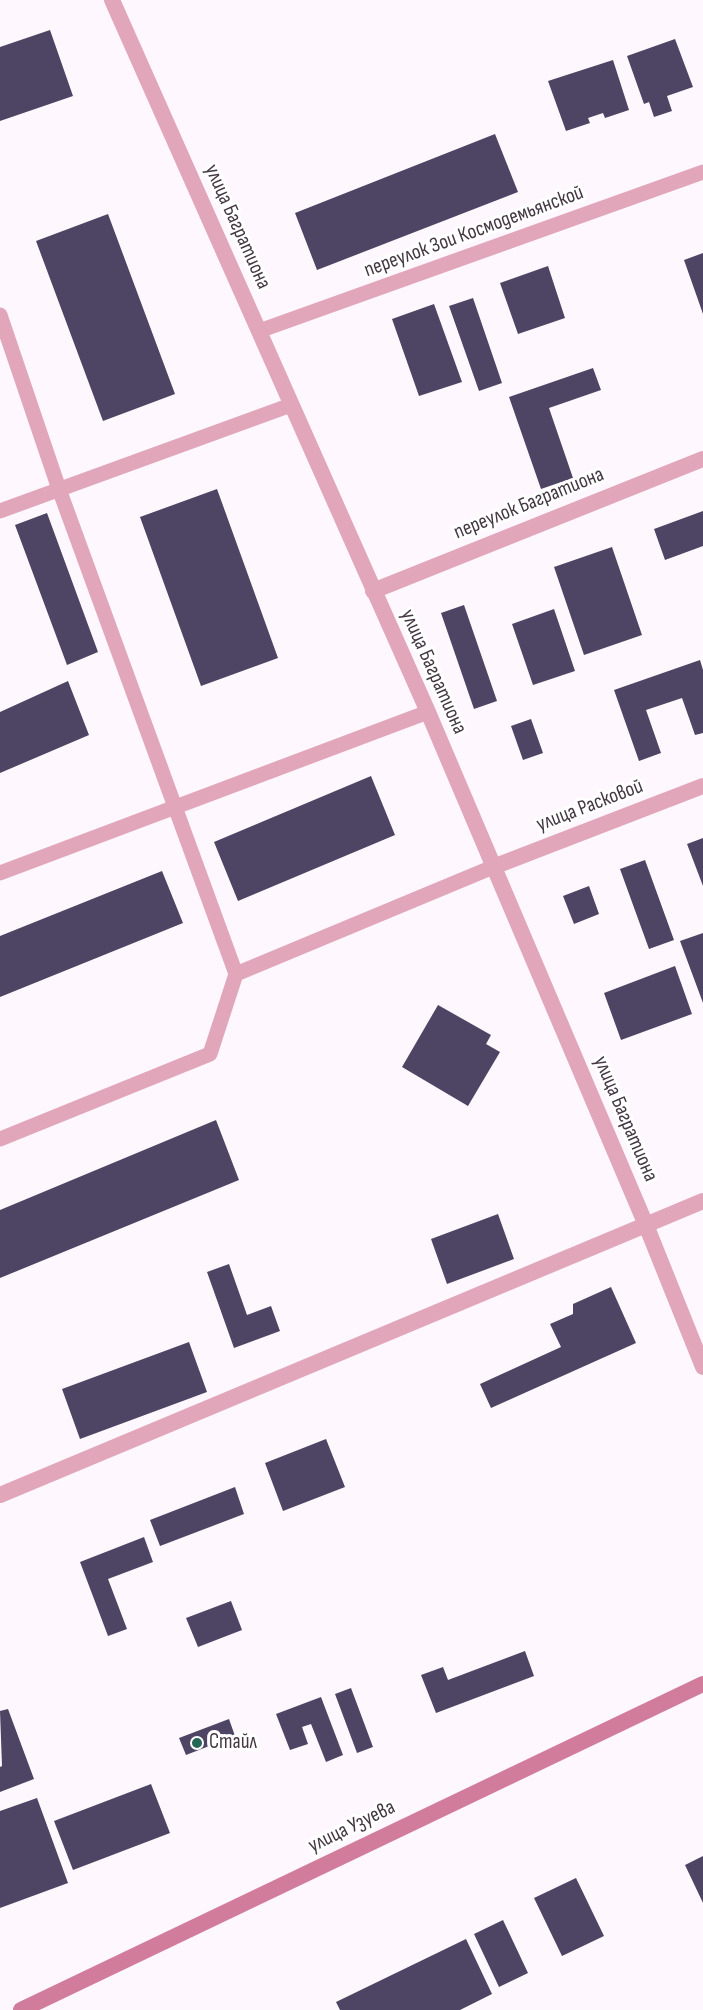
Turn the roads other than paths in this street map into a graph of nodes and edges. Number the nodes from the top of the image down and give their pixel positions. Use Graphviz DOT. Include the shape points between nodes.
graph roads {
  1 [pos="112,0"];
  2 [pos="703,172"];
  3 [pos="0,315"];
  4 [pos="259,331"];
  5 [pos="291,405"];
  6 [pos="703,459"];
  7 [pos="59,489"];
  8 [pos="0,511"];
  9 [pos="373,591"];
  10 [pos="428,712"];
  11 [pos="703,786"];
  12 [pos="174,808"];
  13 [pos="493,867"];
  14 [pos="0,873"];
  15 [pos="236,974"];
  16 [pos="0,1139"];
  17 [pos="703,1201"];
  18 [pos="646,1225"];
  19 [pos="703,1367"];
  20 [pos="0,1496"];
  21 [pos="703,1684"];
  22 [pos="21,2010"];
  1 -- 4 [label="street, улица Багратиона"];
  2 -- 4 [label="lane, переулок Зои Космодемьянской"];
  3 -- 7 [label="lane"];
  4 -- 5 [label="street, улица Багратиона"];
  5 -- 7 [label="lane"];
  5 -- 9 [label="street, улица Багратиона"];
  6 -- 9 [label="street, переулок Багратиона"];
  7 -- 8 [label="lane"];
  7 -- 12 [label="lane"];
  9 -- 10 [label="street, улица Багратиона"];
  10 -- 12 [label="lane"];
  10 -- 13 [label="street, улица Багратиона"];
  11 -- 13 [label="street, улица Расковой"];
  12 -- 14 [label="lane"];
  12 -- 15 [label="lane"];
  13 -- 15 [label="lane"];
  13 -- 18 [label="street, улица Багратиона"];
  15 -- 16 [label="lane" via="210,1054"];
  17 -- 18 [label="street"];
  18 -- 19 [label="street, улица Багратиона"];
  18 -- 20 [label="street"];
  21 -- 22 [label="main road, улица Узуева"];
}
